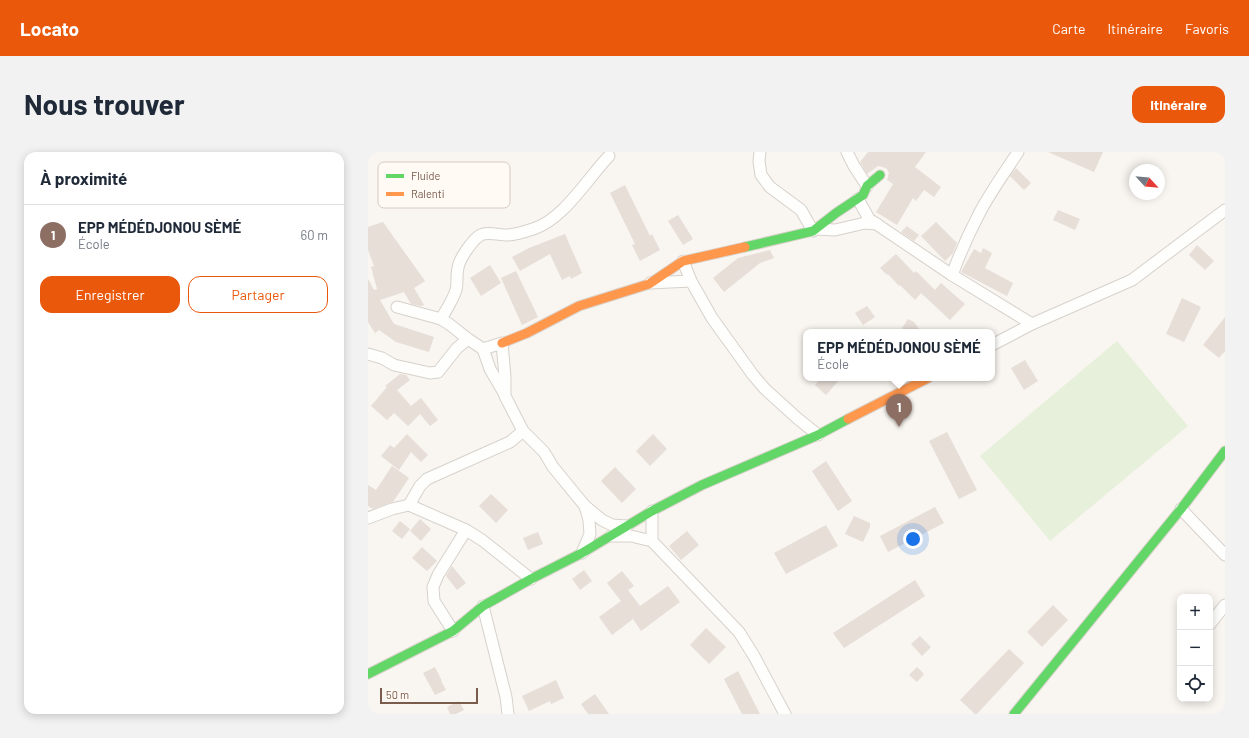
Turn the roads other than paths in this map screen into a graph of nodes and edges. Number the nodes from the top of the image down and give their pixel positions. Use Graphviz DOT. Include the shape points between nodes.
graph roads {
  1 [pos="760,152"];
  2 [pos="847,152"];
  3 [pos="1018,152"];
  4 [pos="609,156"];
  5 [pos="880,175"];
  6 [pos="866,186"];
  7 [pos="858,199"];
  8 [pos="1225,210"];
  9 [pos="877,224"];
  10 [pos="814,230"];
  11 [pos="683,261"];
  12 [pos="952,275"];
  13 [pos="691,282"];
  14 [pos="649,284"];
  15 [pos="397,306"];
  16 [pos="441,319"];
  17 [pos="1032,324"];
  18 [pos="468,339"];
  19 [pos="502,343"];
  20 [pos="995,343"];
  21 [pos="484,349"];
  22 [pos="368,354"];
  23 [pos="922,381"];
  24 [pos="506,396"];
  25 [pos="523,431"];
  26 [pos="818,435"];
  27 [pos="1225,451"];
  28 [pos="410,504"];
  29 [pos="585,506"];
  30 [pos="1181,509"];
  31 [pos="652,511"];
  32 [pos="368,518"];
  33 [pos="628,526"];
  34 [pos="466,530"];
  35 [pos="611,536"];
  36 [pos="652,541"];
  37 [pos="582,553"];
  38 [pos="1225,554"];
  39 [pos="531,579"];
  40 [pos="1225,605"];
  41 [pos="483,606"];
  42 [pos="1213,620"];
  43 [pos="453,631"];
  44 [pos="368,674"];
  45 [pos="508,714"];
  46 [pos="785,714"];
  47 [pos="1014,714"];
  1 -- 10 [label="street" via="761,175 770,187 801,210"];
  2 -- 6 [label="street"];
  3 -- 12 [label="street" via="980,212"];
  4 -- 16 [label="street" via="566,206 540,226 516,234 480,235 459,263 455,291"];
  5 -- 6 [label="street"];
  6 -- 7 [label="street" via="863,195"];
  7 -- 9 [label="street" via="870,219"];
  7 -- 10 [label="street"];
  8 -- 17 [label="street" via="1132,280"];
  9 -- 10 [label="street" via="865,223 835,230"];
  9 -- 12 [label="street"];
  10 -- 11 [label="street"];
  11 -- 13 [label="street"];
  11 -- 14 [label="street"];
  12 -- 17 [label="street"];
  13 -- 14 [label="street"];
  13 -- 26 [label="street" via="712,318 753,375 765,389"];
  14 -- 19 [label="street" via="579,306"];
  15 -- 16 [label="street"];
  16 -- 18 [label="street"];
  17 -- 20 [label="street"];
  18 -- 21 [label="street"];
  18 -- 22 [label="street" via="457,348 438,372 430,373 394,365"];
  19 -- 21 [label="street"];
  19 -- 24 [label="street"];
  21 -- 24 [label="street" via="490,369"];
  23 -- 26 [label="street"];
  24 -- 25 [label="street"];
  25 -- 28 [label="street" via="510,442 427,479"];
  25 -- 29 [label="street" via="544,452"];
  26 -- 31 [label="street" via="702,485"];
  27 -- 30 [label="street"];
  28 -- 32 [label="street"];
  28 -- 34 [label="street"];
  29 -- 33 [label="street" via="612,525"];
  29 -- 37 [label="street" via="590,534"];
  30 -- 38 [label="street"];
  30 -- 47 [label="street"];
  31 -- 33 [label="street"];
  31 -- 36 [label="street"];
  33 -- 35 [label="street"];
  34 -- 39 [label="street"];
  34 -- 43 [label="street" via="438,575 434,587 434,601"];
  35 -- 36 [label="street" via="632,536"];
  35 -- 37 [label="street"];
  36 -- 46 [label="street" via="739,632"];
  37 -- 39 [label="street"];
  39 -- 41 [label="street"];
  40 -- 42 [label="street"];
  41 -- 43 [label="street"];
  41 -- 45 [label="street"];
  43 -- 44 [label="street"];
}
